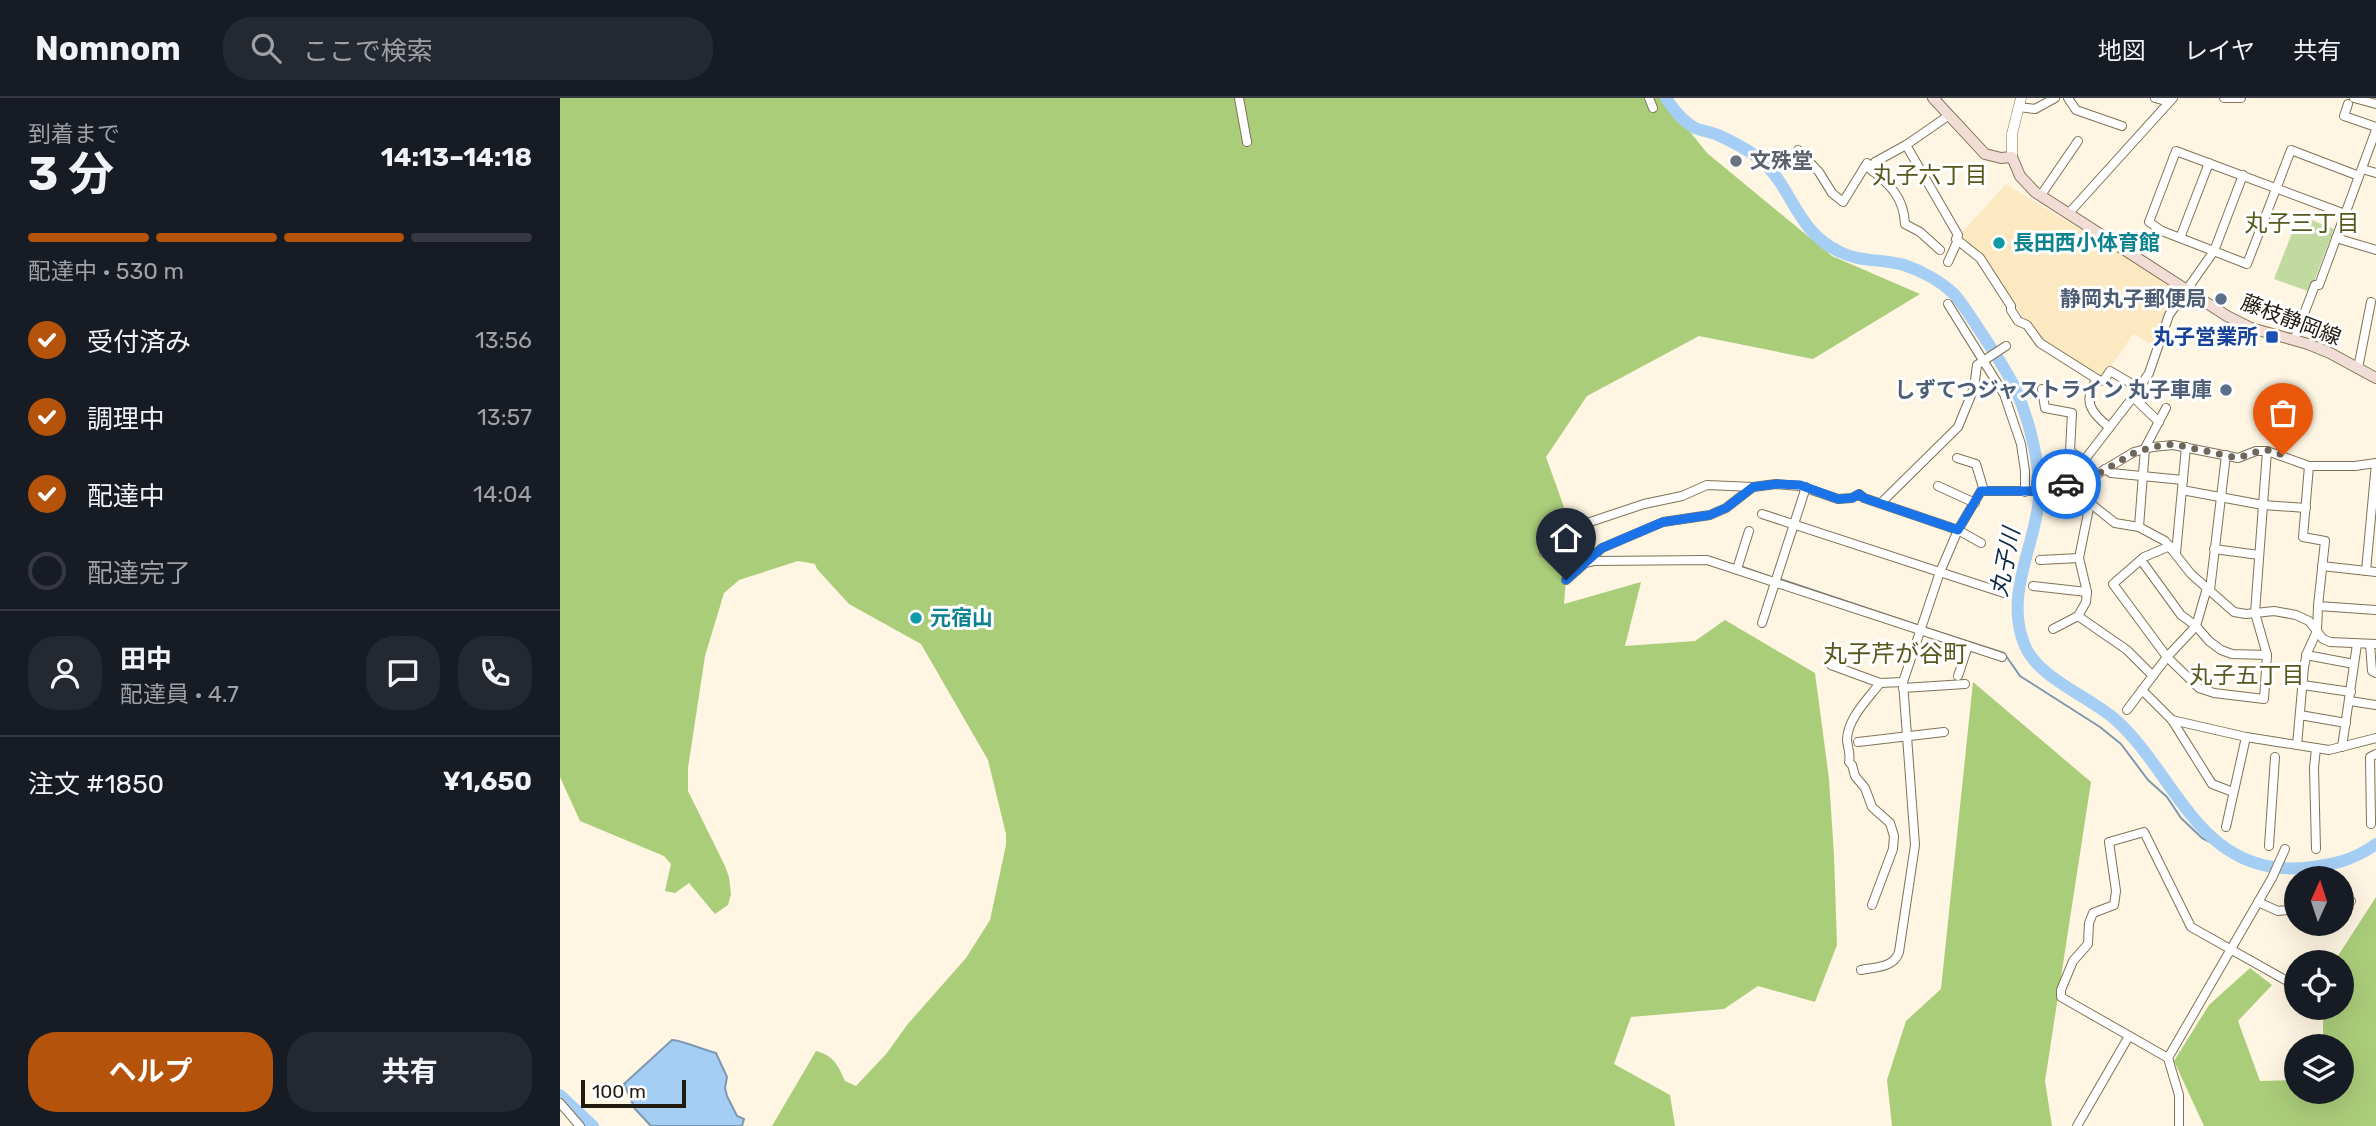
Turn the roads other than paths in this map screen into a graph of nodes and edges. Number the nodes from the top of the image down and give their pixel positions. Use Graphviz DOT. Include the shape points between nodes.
graph roads {
  1 [pos="1239,98"];
  2 [pos="1649,98"];
  3 [pos="1933,98"];
  4 [pos="2055,98"];
  5 [pos="2068,98"];
  6 [pos="2155,98"];
  7 [pos="2224,98"];
  8 [pos="2241,98"];
  9 [pos="2171,100"];
  10 [pos="2351,101"];
  11 [pos="2020,103"];
  12 [pos="2376,104"];
  13 [pos="1653,108"];
  14 [pos="1948,116"];
  15 [pos="2122,126"];
  16 [pos="2376,128"];
  17 [pos="2078,141"];
  18 [pos="1247,142"];
  19 [pos="1906,145"];
  20 [pos="1798,150"];
  21 [pos="2012,157"];
  22 [pos="2209,163"];
  23 [pos="1872,167"];
  24 [pos="2360,172"];
  25 [pos="2376,173"];
  26 [pos="2243,175"];
  27 [pos="2276,188"];
  28 [pos="2041,195"];
  29 [pos="2069,213"];
  30 [pos="2345,214"];
  31 [pos="2180,238"];
  32 [pos="2336,238"];
  33 [pos="1958,240"];
  34 [pos="1940,250"];
  35 [pos="2376,250"];
  36 [pos="2214,251"];
  37 [pos="1948,262"];
  38 [pos="2186,289"];
  39 [pos="2370,302"];
  40 [pos="1948,304"];
  41 [pos="2294,340"];
  42 [pos="2005,346"];
  43 [pos="1984,361"];
  44 [pos="2358,368"];
  45 [pos="2376,378"];
  46 [pos="2096,379"];
  47 [pos="2139,388"];
  48 [pos="2042,390"];
  49 [pos="2133,397"];
  50 [pos="2166,408"];
  51 [pos="2159,422"];
  52 [pos="2109,428"];
  53 [pos="2186,447"];
  54 [pos="2145,449"];
  55 [pos="2267,450"];
  56 [pos="2226,455"];
  57 [pos="1956,458"];
  58 [pos="2082,462"];
  59 [pos="2376,463"];
  60 [pos="2309,466"];
  61 [pos="2105,469"];
  62 [pos="2143,475"];
  63 [pos="2183,480"];
  64 [pos="2066,484"];
  65 [pos="1938,486"];
  66 [pos="1753,487"];
  67 [pos="1806,487"];
  68 [pos="2182,490"];
  69 [pos="1984,491"];
  70 [pos="2026,491"];
  71 [pos="2220,497"];
  72 [pos="1881,503"];
  73 [pos="1975,503"];
  74 [pos="2090,503"];
  75 [pos="2263,505"];
  76 [pos="2306,508"];
  77 [pos="1762,514"];
  78 [pos="1794,524"];
  79 [pos="2138,527"];
  80 [pos="1958,530"];
  81 [pos="1749,531"];
  82 [pos="1981,543"];
  83 [pos="2173,549"];
  84 [pos="2214,549"];
  85 [pos="1544,553"];
  86 [pos="2259,555"];
  87 [pos="2079,558"];
  88 [pos="2040,560"];
  89 [pos="2141,560"];
  90 [pos="1585,563"];
  91 [pos="2322,566"];
  92 [pos="1737,569"];
  93 [pos="1940,572"];
  94 [pos="2371,572"];
  95 [pos="1566,580"];
  96 [pos="1775,582"];
  97 [pos="2033,586"];
  98 [pos="2208,589"];
  99 [pos="2087,592"];
  100 [pos="2004,593"];
  101 [pos="2318,606"];
  102 [pos="2376,610"];
  103 [pos="2255,613"];
  104 [pos="2078,616"];
  105 [pos="1762,622"];
  106 [pos="2196,626"];
  107 [pos="2053,629"];
  108 [pos="1921,630"];
  109 [pos="2317,631"];
  110 [pos="2357,644"];
  111 [pos="2373,644"];
  112 [pos="1968,646"];
  113 [pos="2267,655"];
  114 [pos="2306,655"];
  115 [pos="2002,657"];
  116 [pos="2167,657"];
  117 [pos="2354,664"];
  118 [pos="1831,665"];
  119 [pos="2376,673"];
  120 [pos="1958,676"];
  121 [pos="2153,676"];
  122 [pos="1880,683"];
  123 [pos="1965,684"];
  124 [pos="1903,685"];
  125 [pos="2303,685"];
  126 [pos="2142,690"];
  127 [pos="2350,697"];
  128 [pos="2376,705"];
  129 [pos="2127,710"];
  130 [pos="2300,715"];
  131 [pos="2172,720"];
  132 [pos="2346,723"];
  133 [pos="1944,732"];
  134 [pos="1906,736"];
  135 [pos="2246,737"];
  136 [pos="2376,738"];
  137 [pos="1858,742"];
  138 [pos="2297,745"];
  139 [pos="2343,747"];
  140 [pos="2316,748"];
  141 [pos="2376,754"];
  142 [pos="2274,757"];
  143 [pos="2233,792"];
  144 [pos="2371,824"];
  145 [pos="2225,827"];
  146 [pos="2269,846"];
  147 [pos="2316,849"];
  148 [pos="2285,850"];
  149 [pos="2258,902"];
  150 [pos="1872,905"];
  151 [pos="2284,910"];
  152 [pos="2232,948"];
  153 [pos="1861,970"];
  154 [pos="2284,979"];
  155 [pos="2129,1036"];
  156 [pos="2168,1058"];
  157 [pos="560,1103"];
  158 [pos="580,1126"];
  159 [pos="2077,1126"];
  160 [pos="2179,1126"];
  1 -- 18 [label="street"];
  2 -- 13 [label="street"];
  3 -- 14 [label="main road"];
  4 -- 11 [label="street" via="2035,109"];
  5 -- 15 [label="street" via="2076,110"];
  6 -- 9 [label="street"];
  7 -- 8 [label="street"];
  9 -- 29 [label="street"];
  10 -- 12 [label="street"];
  10 -- 16 [label="street" via="2344,116"];
  11 -- 21 [label="street"];
  14 -- 19 [label="street"];
  14 -- 21 [label="main road" via="1985,155"];
  16 -- 24 [label="street"];
  17 -- 28 [label="street"];
  19 -- 23 [label="street"];
  19 -- 33 [label="street"];
  20 -- 23 [label="street" via="1843,202 1867,163"];
  21 -- 28 [label="main road, 藤枝静岡線" via="2020,176"];
  22 -- 26 [label="street"];
  22 -- 31 [label="street"];
  22 -- 31 [label="street" via="2176,151 2149,222"];
  23 -- 34 [label="street" via="1897,195 1905,224"];
  24 -- 25 [label="street"];
  24 -- 27 [label="street" via="2291,150"];
  24 -- 30 [label="street"];
  26 -- 27 [label="street"];
  26 -- 36 [label="street"];
  27 -- 30 [label="street"];
  27 -- 36 [label="street" via="2247,264"];
  28 -- 29 [label="main road, 藤枝静岡線"];
  29 -- 38 [label="main road, 藤枝静岡線"];
  30 -- 32 [label="street"];
  31 -- 36 [label="street"];
  32 -- 35 [label="street"];
  32 -- 41 [label="street"];
  33 -- 37 [label="street"];
  33 -- 46 [label="street" via="1980,258 2018,321 2040,342"];
  36 -- 38 [label="street"];
  38 -- 41 [label="main road, 藤枝静岡線" via="2239,323"];
  38 -- 47 [label="street" via="2169,315 2149,373"];
  39 -- 44 [label="street"];
  40 -- 43 [label="street"];
  41 -- 44 [label="main road, 藤枝静岡線"];
  42 -- 43 [label="street"];
  43 -- 70 [label="street" via="2017,426"];
  43 -- 72 [label="street" via="1977,365 1974,388 1958,427"];
  44 -- 45 [label="main road, 藤枝静岡線"];
  46 -- 47 [label="street" via="2104,380 2110,371"];
  46 -- 52 [label="street" via="2089,401 2093,415"];
  47 -- 49 [label="street"];
  48 -- 58 [label="street" via="2045,408 2072,413 2070,451"];
  49 -- 51 [label="street"];
  49 -- 52 [label="street"];
  50 -- 51 [label="street"];
  51 -- 54 [label="street"];
  52 -- 58 [label="street"];
  53 -- 54 [label="street" via="2173,444"];
  53 -- 56 [label="street"];
  53 -- 63 [label="street"];
  54 -- 61 [label="street"];
  54 -- 62 [label="street"];
  55 -- 56 [label="street" via="2238,458"];
  55 -- 60 [label="street"];
  55 -- 75 [label="street"];
  56 -- 71 [label="street"];
  57 -- 69 [label="street" via="1976,464"];
  58 -- 61 [label="street" via="2094,476"];
  58 -- 64 [label="street"];
  59 -- 60 [label="street"];
  59 -- 94 [label="street"];
  60 -- 76 [label="street"];
  61 -- 62 [label="street"];
  62 -- 63 [label="street"];
  62 -- 79 [label="street"];
  63 -- 68 [label="street"];
  64 -- 70 [label="street" via="2050,491"];
  64 -- 74 [label="street"];
  65 -- 73 [label="street"];
  66 -- 67 [label="street"];
  66 -- 85 [label="street" via="1707,485 1631,508 1587,523"];
  66 -- 90 [label="street" via="1726,508 1663,522 1602,548"];
  67 -- 72 [label="street" via="1838,499 1859,494"];
  67 -- 78 [label="street"];
  68 -- 71 [label="street"];
  68 -- 83 [label="street"];
  69 -- 70 [label="street"];
  69 -- 73 [label="street"];
  71 -- 75 [label="street"];
  71 -- 84 [label="street"];
  72 -- 80 [label="street"];
  73 -- 80 [label="street"];
  74 -- 79 [label="street" via="2115,523"];
  74 -- 87 [label="street"];
  75 -- 76 [label="street"];
  75 -- 86 [label="street"];
  76 -- 91 [label="street" via="2303,537 2325,541"];
  77 -- 78 [label="street"];
  78 -- 93 [label="street"];
  78 -- 96 [label="street"];
  79 -- 83 [label="street"];
  80 -- 82 [label="street"];
  80 -- 93 [label="street"];
  81 -- 92 [label="street"];
  83 -- 89 [label="street"];
  83 -- 98 [label="street"];
  84 -- 86 [label="street"];
  84 -- 98 [label="street"];
  86 -- 103 [label="street"];
  87 -- 88 [label="street"];
  87 -- 99 [label="street"];
  89 -- 106 [label="street" via="2181,615"];
  89 -- 116 [label="street" via="2113,584"];
  90 -- 92 [label="street" via="1707,559"];
  90 -- 95 [label="street"];
  91 -- 94 [label="street"];
  91 -- 101 [label="street"];
  92 -- 96 [label="street"];
  93 -- 100 [label="street"];
  93 -- 108 [label="street"];
  96 -- 105 [label="street"];
  96 -- 108 [label="street"];
  97 -- 99 [label="street"];
  98 -- 103 [label="street" via="2234,612"];
  98 -- 106 [label="street"];
  99 -- 104 [label="street"];
  101 -- 102 [label="street"];
  101 -- 109 [label="street"];
  103 -- 109 [label="street" via="2296,615"];
  103 -- 113 [label="street"];
  104 -- 107 [label="street"];
  104 -- 121 [label="street" via="2127,650"];
  106 -- 113 [label="street" via="2221,650"];
  106 -- 116 [label="street"];
  108 -- 112 [label="street"];
  108 -- 124 [label="street"];
  109 -- 110 [label="street" via="2330,642"];
  109 -- 114 [label="street"];
  110 -- 111 [label="street"];
  110 -- 117 [label="street"];
  111 -- 119 [label="street" via="2371,667"];
  112 -- 115 [label="street"];
  112 -- 120 [label="street"];
  113 -- 116 [label="street" via="2264,699 2199,688"];
  114 -- 117 [label="street"];
  114 -- 125 [label="street"];
  116 -- 121 [label="street"];
  117 -- 127 [label="street"];
  118 -- 122 [label="street"];
  121 -- 126 [label="street"];
  122 -- 124 [label="street"];
  122 -- 150 [label="street" via="1853,721 1847,743 1855,776 1872,807 1890,823 1894,836"];
  123 -- 124 [label="street"];
  124 -- 134 [label="street"];
  125 -- 127 [label="street"];
  125 -- 130 [label="street"];
  126 -- 129 [label="street"];
  126 -- 131 [label="street"];
  127 -- 128 [label="street"];
  127 -- 132 [label="street"];
  130 -- 132 [label="street"];
  130 -- 138 [label="street"];
  131 -- 135 [label="street"];
  131 -- 143 [label="street" via="2212,784"];
  132 -- 139 [label="street"];
  133 -- 134 [label="street"];
  134 -- 137 [label="street"];
  134 -- 153 [label="street" via="1915,845 1899,952 1891,964"];
  135 -- 138 [label="street"];
  135 -- 143 [label="street"];
  136 -- 139 [label="street"];
  138 -- 140 [label="street"];
  139 -- 140 [label="street"];
  140 -- 147 [label="street"];
  141 -- 144 [label="street" via="2370,757"];
  142 -- 146 [label="street"];
  143 -- 145 [label="street"];
  148 -- 149 [label="street"];
  149 -- 151 [label="street"];
  149 -- 152 [label="street"];
  152 -- 154 [label="street"];
  152 -- 155 [label="street" via="2191,927 2144,832 2109,842 2114,905 2093,913 2088,944 2073,961 2060,994"];
  152 -- 156 [label="street"];
  155 -- 156 [label="street"];
  155 -- 159 [label="street"];
  156 -- 160 [label="street" via="2179,1095"];
  157 -- 158 [label="street"];
}
